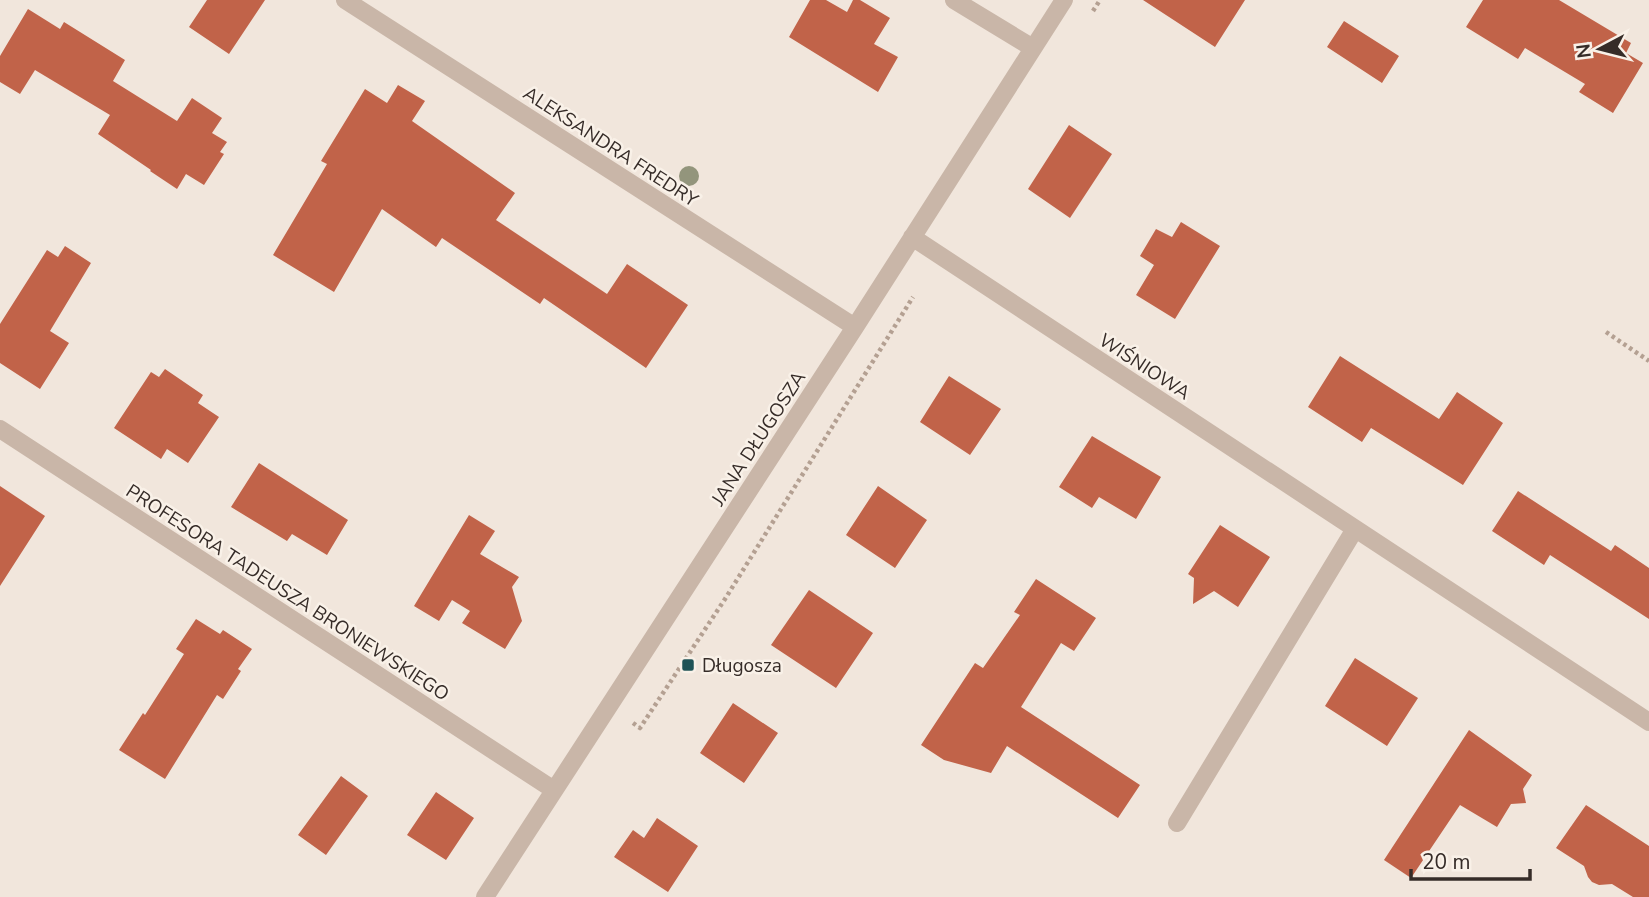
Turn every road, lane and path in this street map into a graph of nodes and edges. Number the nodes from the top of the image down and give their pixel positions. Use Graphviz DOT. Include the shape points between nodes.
graph roads {
  1 [pos="345,0"];
  2 [pos="954,0"];
  3 [pos="1064,0"];
  4 [pos="1033,48"];
  5 [pos="912,237"];
  6 [pos="937,254"];
  7 [pos="855,327"];
  8 [pos="1606,332"];
  9 [pos="1649,361"];
  10 [pos="0,429"];
  11 [pos="1355,529"];
  12 [pos="608,706"];
  13 [pos="1649,722"];
  14 [pos="554,790"];
  15 [pos="1177,823"];
  16 [pos="492,894"];
  1 -- 7 [label="street, ALEKSANDRA FREDRY"];
  2 -- 4 [label="street"];
  3 -- 4 [label="street, JANA DŁUGOSZA"];
  4 -- 5 [label="street, JANA DŁUGOSZA"];
  5 -- 6 [label="street, WIŚNIOWA"];
  5 -- 7 [label="street, JANA DŁUGOSZA"];
  6 -- 11 [label="street, WIŚNIOWA"];
  6 -- 12 [label="path" via="725,599 640,728"];
  7 -- 12 [label="street, JANA DŁUGOSZA"];
  8 -- 9 [label="path"];
  10 -- 14 [label="street, PROFESORA TADEUSZA BRONIEWSKIEGO"];
  11 -- 13 [label="street, WIŚNIOWA"];
  11 -- 15 [label="street"];
  12 -- 14 [label="street, JANA DŁUGOSZA"];
  14 -- 16 [label="street, JANA DŁUGOSZA"];
}
